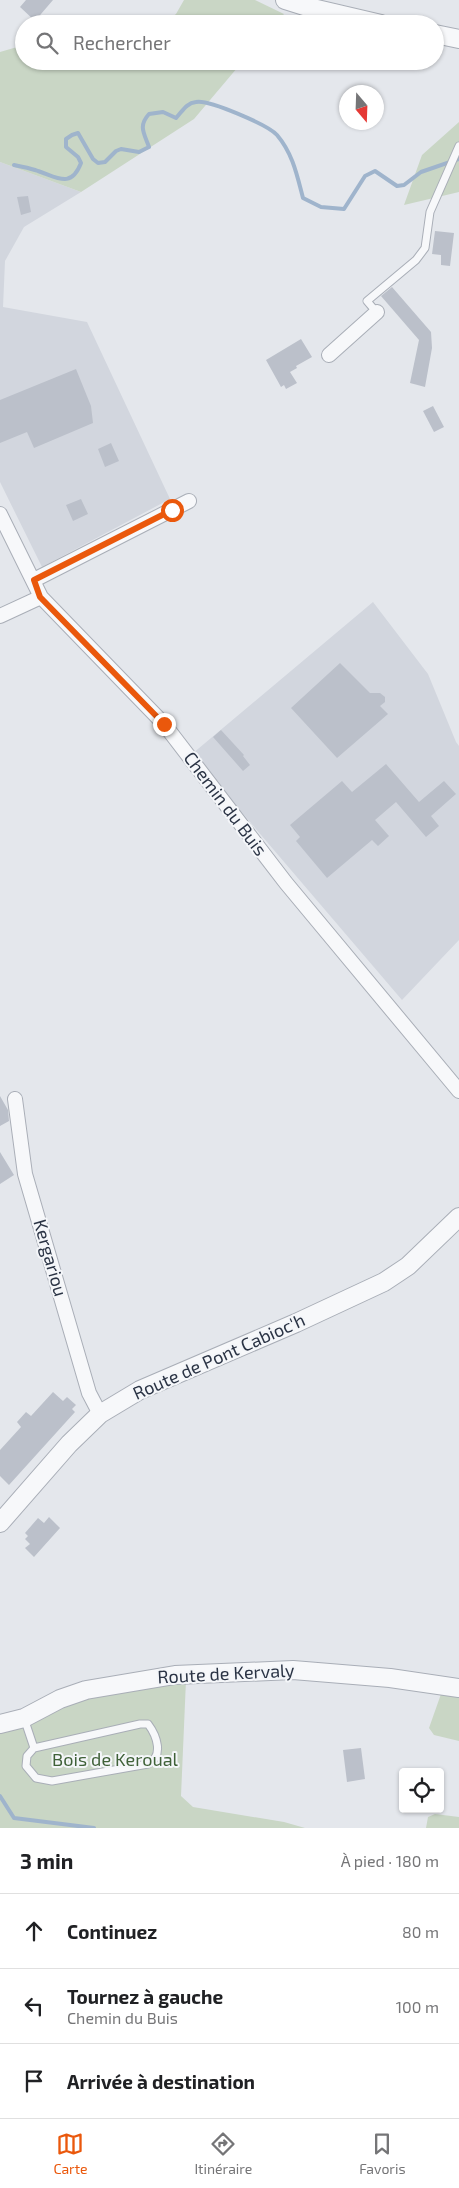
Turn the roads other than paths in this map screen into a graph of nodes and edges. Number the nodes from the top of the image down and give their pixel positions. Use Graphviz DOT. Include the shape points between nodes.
graph roads {
  1 [pos="285,0"];
  2 [pos="342,15"];
  3 [pos="444,36"];
  4 [pos="459,39"];
  5 [pos="459,147"];
  6 [pos="379,314"];
  7 [pos="329,355"];
  8 [pos="189,501"];
  9 [pos="0,514"];
  10 [pos="34,580"];
  11 [pos="40,597"];
  12 [pos="0,607"];
  13 [pos="0,616"];
  14 [pos="459,1091"];
  15 [pos="16,1099"];
  16 [pos="459,1217"];
  17 [pos="100,1414"];
  18 [pos="0,1522"];
  19 [pos="459,1688"];
  20 [pos="24,1718"];
  21 [pos="0,1724"];
  22 [pos="34,1748"];
  1 -- 2 [label="street"];
  3 -- 4 [label="street"];
  5 -- 6 [label="lane" via="430,212 425,248 416,260 367,301"];
  6 -- 7 [label="street"];
  8 -- 10 [label="street"];
  9 -- 10 [label="street, Chemin du Buis"];
  10 -- 11 [label="street, Chemin du Buis"];
  11 -- 12 [label="street"];
  11 -- 13 [label="street"];
  11 -- 14 [label="street, Chemin du Buis" via="164,724 286,883"];
  15 -- 17 [label="street, Kergariou" via="25,1174 89,1393"];
  16 -- 17 [label="street, Route de Pont Cabioc'h" via="408,1266 384,1282 140,1390"];
  17 -- 18 [label="street, Route de Pont Cabioc'h"];
  19 -- 20 [label="street, Route de Kervaly" via="390,1678 293,1670 175,1675 86,1690"];
  20 -- 21 [label="street, Route de Kervaly"];
  20 -- 22 [label="lane"];
  22 -- 22 [label="lane" via="27,1756 26,1766 36,1778 52,1781 148,1764 158,1754 158,1746 148,1724"];
}
